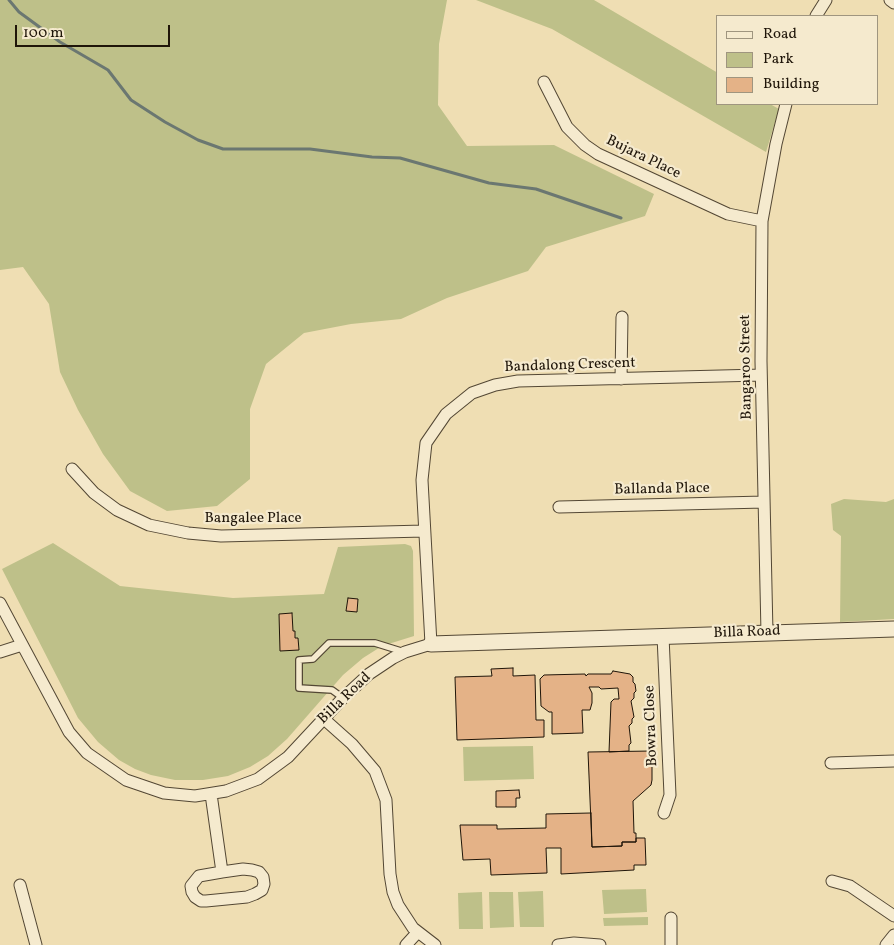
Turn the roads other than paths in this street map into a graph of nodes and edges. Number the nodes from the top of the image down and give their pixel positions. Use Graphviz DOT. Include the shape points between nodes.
graph roads {
  1 [pos="826,0"];
  2 [pos="890,0"];
  3 [pos="894,3"];
  4 [pos="817,15"];
  5 [pos="544,82"];
  6 [pos="786,105"];
  7 [pos="762,221"];
  8 [pos="622,317"];
  9 [pos="761,375"];
  10 [pos="621,379"];
  11 [pos="72,469"];
  12 [pos="764,502"];
  13 [pos="559,507"];
  14 [pos="424,531"];
  15 [pos="0,603"];
  16 [pos="894,629"];
  17 [pos="767,633"];
  18 [pos="663,636"];
  19 [pos="431,644"];
  20 [pos="22,645"];
  21 [pos="0,652"];
  22 [pos="405,652"];
  23 [pos="343,698"];
  24 [pos="324,719"];
  25 [pos="894,761"];
  26 [pos="831,763"];
  27 [pos="211,794"];
  28 [pos="664,813"];
  29 [pos="222,872"];
  30 [pos="832,881"];
  31 [pos="20,885"];
  32 [pos="894,916"];
  33 [pos="671,918"];
  34 [pos="417,933"];
  35 [pos="894,935"];
  36 [pos="36,945"];
  37 [pos="406,945"];
  38 [pos="435,945"];
  39 [pos="558,945"];
  40 [pos="600,945"];
  41 [pos="671,945"];
  42 [pos="886,945"];
  1 -- 4 [label="street"];
  2 -- 3 [label="street"];
  5 -- 7 [label="street, Bujara Place" via="568,128 585,146 728,214"];
  6 -- 7 [label="street, Bangaroo Street"];
  7 -- 9 [label="street, Bangaroo Street"];
  8 -- 10 [label="street"];
  9 -- 10 [label="street, Bandalong Crescent"];
  9 -- 12 [label="street, Bangaroo Street"];
  10 -- 14 [label="street, Bandalong Crescent" via="518,381 472,393 446,414 426,443 422,480"];
  11 -- 14 [label="street, Bangalee Place" via="94,493 117,510 149,525 188,533 221,536"];
  12 -- 13 [label="street, Ballanda Place"];
  12 -- 17 [label="street, Bangaroo Street"];
  14 -- 19 [label="street, Bandalong Crescent"];
  15 -- 20 [label="street, Billa Road"];
  16 -- 17 [label="street, Billa Road"];
  17 -- 18 [label="street, Billa Road"];
  18 -- 19 [label="street, Billa Road"];
  18 -- 28 [label="street, Bowra Close" via="670,796"];
  19 -- 22 [label="street, Billa Road"];
  20 -- 21 [label="street"];
  20 -- 27 [label="street, Billa Road" via="69,732 88,752 126,780 164,793"];
  22 -- 23 [label="street, Billa Road" via="369,674"];
  22 -- 23 [label="lane" via="375,643 329,643 313,659 299,660 299,688 332,690"];
  23 -- 24 [label="street, Billa Road"];
  24 -- 27 [label="street, Billa Road" via="288,757 258,779"];
  24 -- 34 [label="street" via="352,744 375,771 381,784 386,800 393,892"];
  25 -- 26 [label="street"];
  27 -- 29 [label="street"];
  29 -- 29 [label="street" via="242,869 259,872 263,877 262,890 247,897 206,901 195,897 191,886 198,876"];
  30 -- 32 [label="street" via="850,886"];
  31 -- 36 [label="street"];
  33 -- 41 [label="street"];
  34 -- 37 [label="street"];
  34 -- 38 [label="street"];
  35 -- 42 [label="street"];
  39 -- 40 [label="street"];
}
